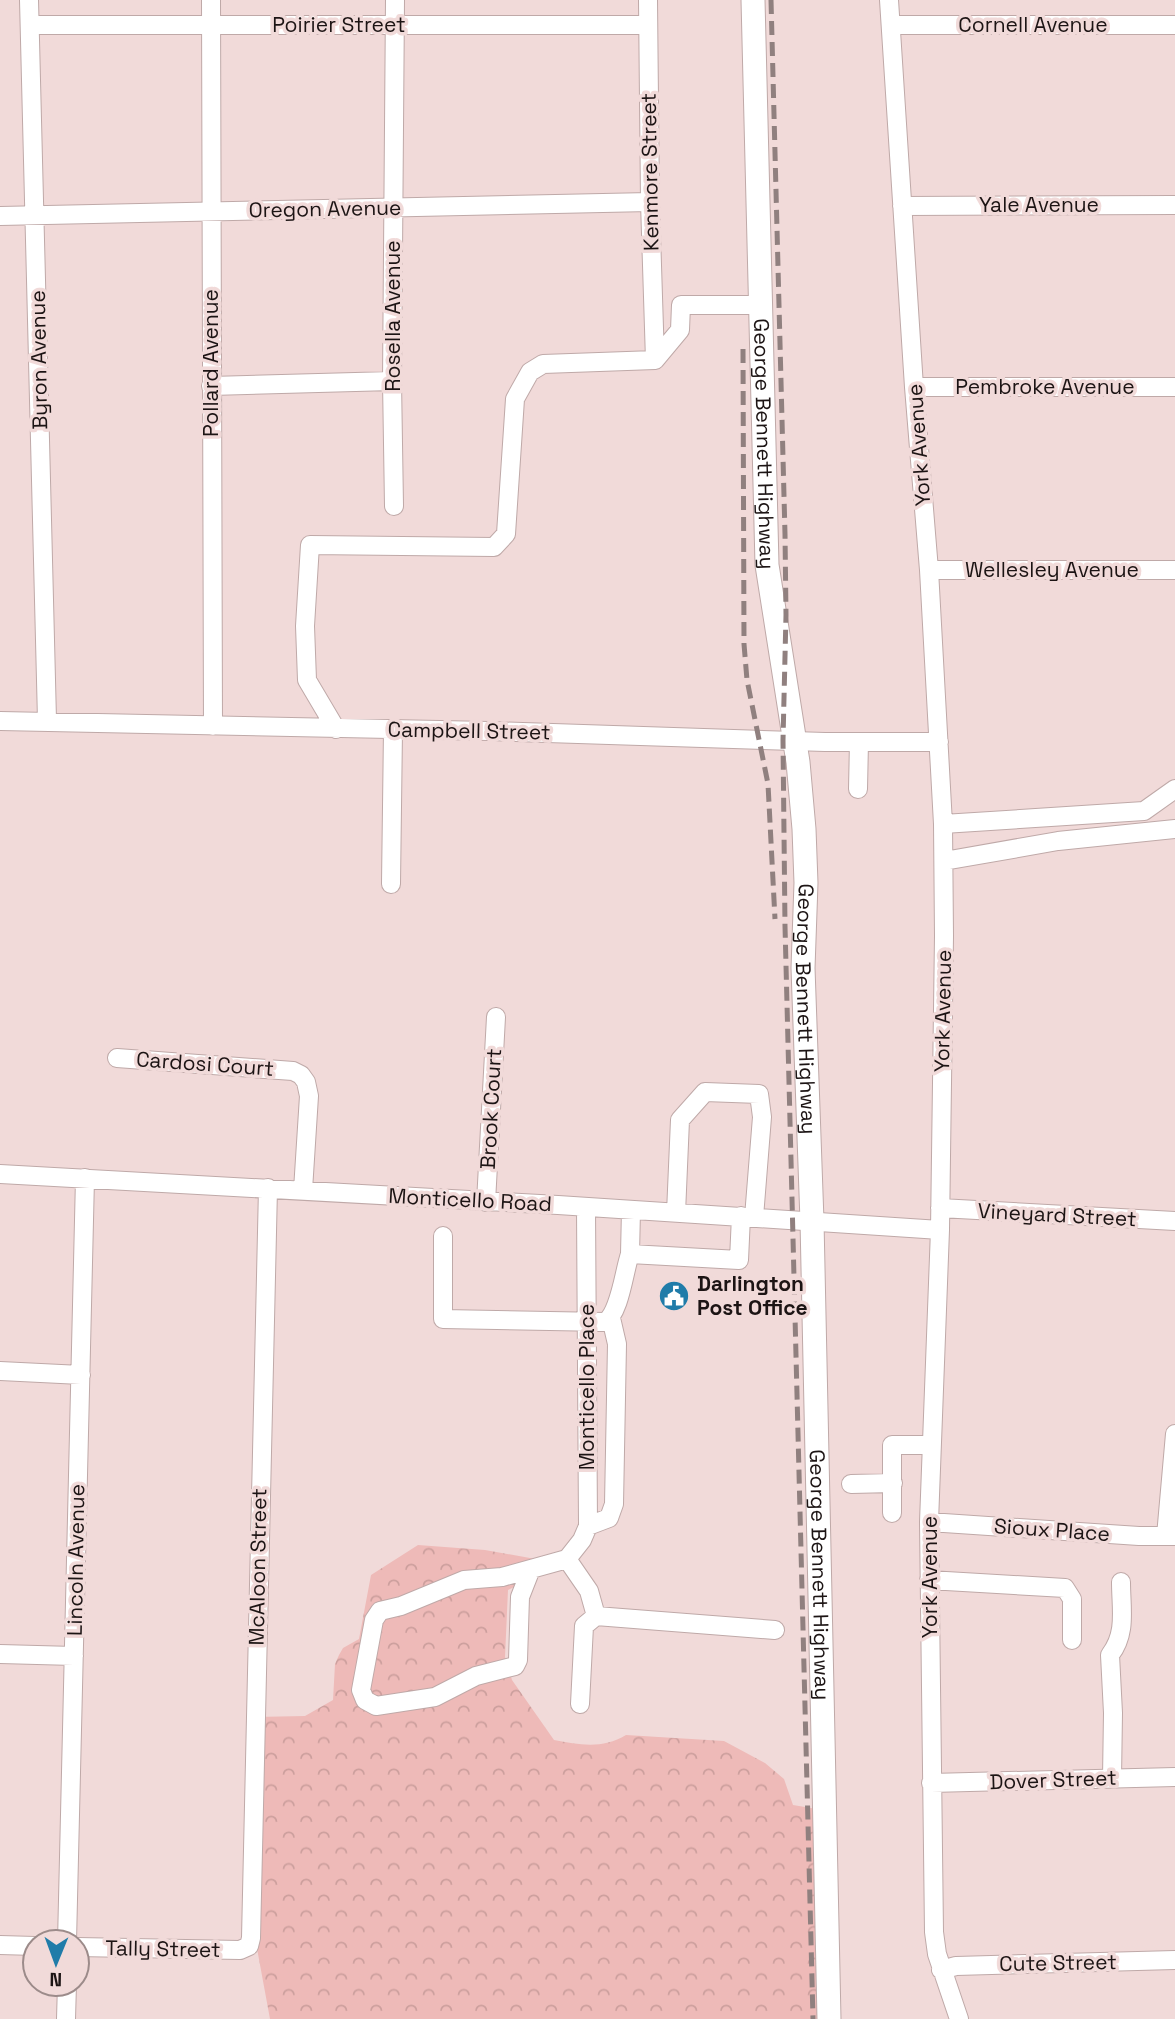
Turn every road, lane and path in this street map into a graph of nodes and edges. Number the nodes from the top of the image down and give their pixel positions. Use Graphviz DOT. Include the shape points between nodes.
graph roads {
  1 [pos="29,0"];
  2 [pos="211,0"];
  3 [pos="396,0"];
  4 [pos="648,0"];
  5 [pos="753,0"];
  6 [pos="890,0"];
  7 [pos="211,24"];
  8 [pos="30,25"];
  9 [pos="396,25"];
  10 [pos="649,25"];
  11 [pos="891,25"];
  12 [pos="1175,25"];
  13 [pos="650,202"];
  14 [pos="1175,205"];
  15 [pos="902,206"];
  16 [pos="393,209"];
  17 [pos="211,210"];
  18 [pos="36,215"];
  19 [pos="0,216"];
  20 [pos="760,305"];
  21 [pos="655,352"];
  22 [pos="392,381"];
  23 [pos="211,386"];
  24 [pos="914,387"];
  25 [pos="1175,387"];
  26 [pos="394,506"];
  27 [pos="929,570"];
  28 [pos="1175,570"];
  29 [pos="47,720"];
  30 [pos="0,721"];
  31 [pos="213,726"];
  32 [pos="336,729"];
  33 [pos="393,730"];
  34 [pos="795,740"];
  35 [pos="939,741"];
  36 [pos="859,742"];
  37 [pos="858,789"];
  38 [pos="1175,789"];
  39 [pos="943,824"];
  40 [pos="1175,829"];
  41 [pos="944,862"];
  42 [pos="391,884"];
  43 [pos="496,1017"];
  44 [pos="117,1058"];
  45 [pos="0,1174"];
  46 [pos="85,1178"];
  47 [pos="268,1188"];
  48 [pos="303,1190"];
  49 [pos="486,1202"];
  50 [pos="586,1208"];
  51 [pos="940,1208"];
  52 [pos="631,1210"];
  53 [pos="676,1213"];
  54 [pos="748,1217"];
  55 [pos="812,1221"];
  56 [pos="1175,1221"];
  57 [pos="940,1230"];
  58 [pos="443,1236"];
  59 [pos="630,1254"];
  60 [pos="611,1318"];
  61 [pos="587,1322"];
  62 [pos="0,1371"];
  63 [pos="81,1375"];
  64 [pos="1175,1434"];
  65 [pos="931,1445"];
  66 [pos="893,1483"];
  67 [pos="851,1484"];
  68 [pos="892,1513"];
  69 [pos="929,1522"];
  70 [pos="588,1526"];
  71 [pos="1170,1536"];
  72 [pos="567,1559"];
  73 [pos="530,1569"];
  74 [pos="929,1580"];
  75 [pos="1121,1582"];
  76 [pos="596,1616"];
  77 [pos="775,1630"];
  78 [pos="1072,1640"];
  79 [pos="0,1654"];
  80 [pos="74,1656"];
  81 [pos="580,1704"];
  82 [pos="1175,1777"];
  83 [pos="1112,1778"];
  84 [pos="931,1783"];
  85 [pos="67,1928"];
  86 [pos="0,1945"];
  87 [pos="21,1946"];
  88 [pos="249,1946"];
  89 [pos="91,1947"];
  90 [pos="1175,1960"];
  91 [pos="942,1970"];
  92 [pos="67,1998"];
  93 [pos="66,2019"];
  94 [pos="829,2019"];
  95 [pos="959,2019"];
  1 -- 8 [label="street, Byron Avenue"];
  2 -- 7 [label="street, Pollard Avenue"];
  3 -- 9 [label="street, Rosella Avenue"];
  4 -- 10 [label="street, Kenmore Street"];
  5 -- 20 [label="main road, George Bennett Highway"];
  6 -- 11 [label="street, York Avenue"];
  7 -- 8 [label="street, Poirier Street"];
  7 -- 9 [label="street, Poirier Street"];
  7 -- 17 [label="street, Pollard Avenue"];
  8 -- 18 [label="street, Byron Avenue"];
  9 -- 10 [label="street, Poirier Street"];
  9 -- 16 [label="street, Rosella Avenue"];
  10 -- 13 [label="street, Kenmore Street"];
  11 -- 12 [label="street, Cornell Avenue"];
  11 -- 15 [label="street, York Avenue"];
  13 -- 16 [label="street, Oregon Avenue"];
  13 -- 21 [label="street, Kenmore Street"];
  14 -- 15 [label="street, Yale Avenue"];
  15 -- 24 [label="street, York Avenue"];
  16 -- 17 [label="street, Oregon Avenue"];
  16 -- 22 [label="street, Rosella Avenue"];
  17 -- 18 [label="street, Oregon Avenue"];
  17 -- 23 [label="street, Pollard Avenue"];
  18 -- 19 [label="street, Oregon Avenue"];
  18 -- 29 [label="street, Byron Avenue"];
  20 -- 21 [label="street" via="681,305 680,330"];
  20 -- 34 [label="main road, George Bennett Highway" via="767,565"];
  21 -- 32 [label="street" via="543,364 530,372 515,399 506,534 494,547 310,545 307,680"];
  22 -- 23 [label="street"];
  22 -- 26 [label="street, Rosella Avenue"];
  23 -- 31 [label="street, Pollard Avenue"];
  24 -- 25 [label="street, Pembroke Avenue"];
  24 -- 27 [label="street, York Avenue"];
  27 -- 28 [label="street, Wellesley Avenue"];
  27 -- 35 [label="street, York Avenue"];
  29 -- 30 [label="street, Campbell Street"];
  29 -- 31 [label="street, Campbell Street"];
  31 -- 32 [label="street, Campbell Street"];
  32 -- 33 [label="street, Campbell Street"];
  33 -- 34 [label="street, Campbell Street"];
  33 -- 42 [label="street"];
  34 -- 36 [label="street, Campbell Street"];
  34 -- 55 [label="main road, George Bennett Highway" via="805,856 803,968"];
  35 -- 36 [label="street, Campbell Street"];
  35 -- 39 [label="street, York Avenue"];
  36 -- 37 [label="street"];
  38 -- 39 [label="street" via="1144,811"];
  39 -- 41 [label="street, York Avenue"];
  40 -- 41 [label="street" via="1058,841"];
  41 -- 51 [label="street, York Avenue"];
  43 -- 49 [label="street, Brook Court"];
  44 -- 48 [label="street, Cardosi Court" via="301,1075 309,1096"];
  45 -- 46 [label="street, Monticello Road"];
  46 -- 47 [label="street, Monticello Road"];
  46 -- 63 [label="street, Lincoln Avenue"];
  47 -- 48 [label="street, Monticello Road"];
  47 -- 88 [label="street, McAloon Street"];
  48 -- 49 [label="street, Monticello Road"];
  49 -- 50 [label="street, Monticello Road"];
  50 -- 52 [label="street, Monticello Road"];
  50 -- 61 [label="street, Monticello Place"];
  51 -- 56 [label="street, Vineyard Street"];
  51 -- 57 [label="street, York Avenue"];
  52 -- 53 [label="street, Monticello Road"];
  52 -- 59 [label="street"];
  53 -- 54 [label="street, Monticello Road"];
  53 -- 54 [label="street" via="680,1120 705,1092 759,1094 762,1117"];
  54 -- 55 [label="street, Monticello Road"];
  54 -- 59 [label="street" via="739,1260"];
  55 -- 57 [label="street, Monticello Road"];
  55 -- 94 [label="main road, George Bennett Highway"];
  57 -- 65 [label="street, York Avenue"];
  58 -- 61 [label="street" via="443,1318"];
  59 -- 60 [label="street"];
  60 -- 61 [label="street"];
  60 -- 70 [label="street" via="617,1345 614,1504 609,1518"];
  61 -- 70 [label="street, Monticello Place"];
  62 -- 63 [label="street"];
  63 -- 80 [label="street, Lincoln Avenue"];
  64 -- 71 [label="street"];
  65 -- 66 [label="street" via="892,1445"];
  65 -- 69 [label="street, York Avenue"];
  66 -- 67 [label="street"];
  66 -- 68 [label="street"];
  69 -- 71 [label="street, Sioux Place"];
  69 -- 74 [label="street, York Avenue"];
  70 -- 72 [label="street"];
  72 -- 73 [label="street"];
  72 -- 76 [label="street" via="589,1591"];
  73 -- 73 [label="street" via="464,1580 380,1611 374,1620 361,1689 365,1700 376,1706 435,1697 476,1676 514,1666 520,1597"];
  74 -- 78 [label="street" via="1065,1588 1072,1599"];
  74 -- 84 [label="street, York Avenue"];
  75 -- 83 [label="street" via="1121,1635 1110,1655"];
  76 -- 77 [label="street"];
  76 -- 81 [label="street" via="584,1626"];
  79 -- 80 [label="street"];
  80 -- 85 [label="street, Lincoln Avenue"];
  82 -- 83 [label="street, Dover Street"];
  83 -- 84 [label="street, Dover Street"];
  84 -- 91 [label="street, York Avenue" via="934,1932"];
  86 -- 87 [label="street"];
  88 -- 89 [label="street, Tally Street" via="240,1950"];
  90 -- 91 [label="street, Cute Street"];
  91 -- 95 [label="street, York Avenue"];
  92 -- 93 [label="street"];
}
